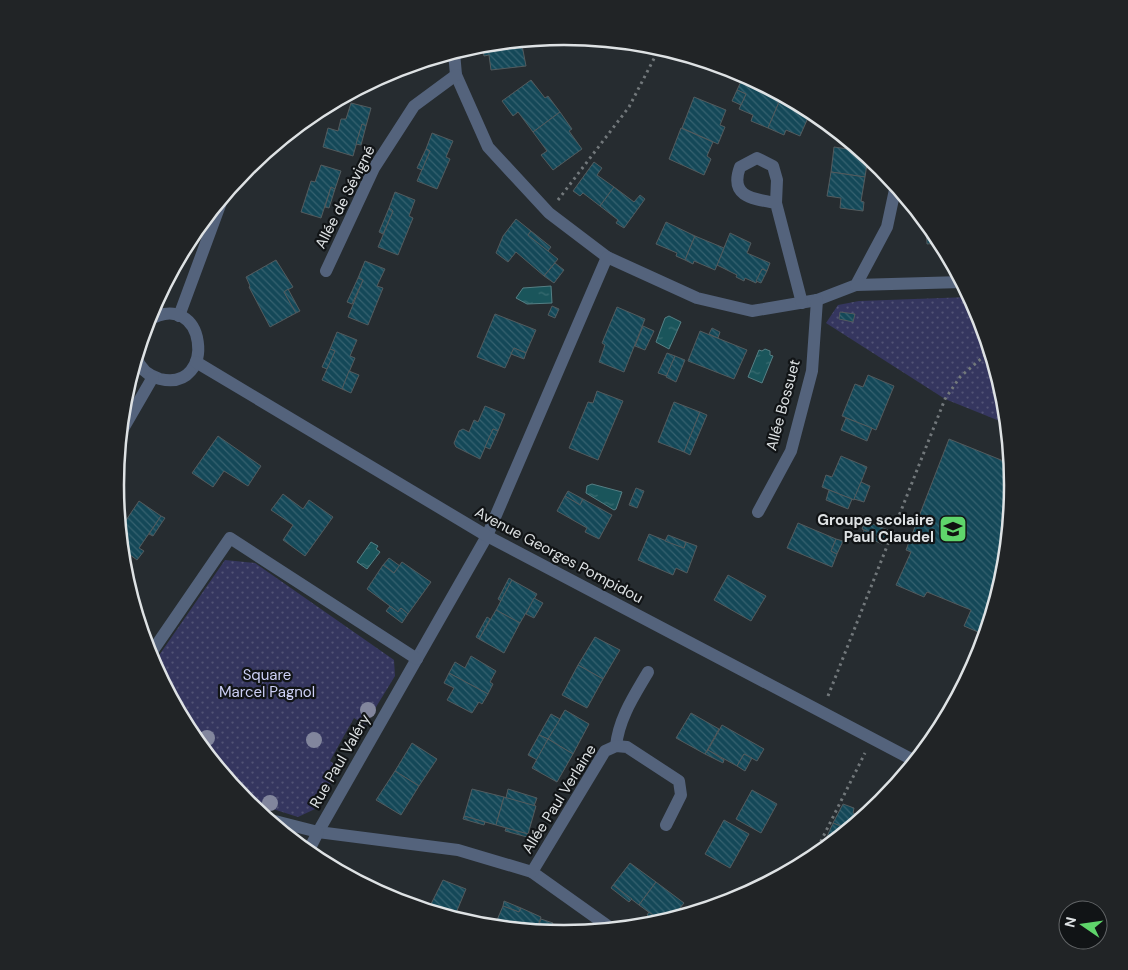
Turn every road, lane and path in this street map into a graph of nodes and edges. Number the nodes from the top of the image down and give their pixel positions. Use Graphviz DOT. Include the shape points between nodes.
graph roads {
  1 [pos="656,55"];
  2 [pos="455,59"];
  3 [pos="456,75"];
  4 [pos="894,194"];
  5 [pos="776,203"];
  6 [pos="549,212"];
  7 [pos="216,216"];
  8 [pos="607,257"];
  9 [pos="326,271"];
  10 [pos="955,282"];
  11 [pos="856,285"];
  12 [pos="817,300"];
  13 [pos="802,303"];
  14 [pos="158,316"];
  15 [pos="179,316"];
  16 [pos="984,355"];
  17 [pos="196,362"];
  18 [pos="141,365"];
  19 [pos="153,377"];
  20 [pos="129,418"];
  21 [pos="758,512"];
  22 [pos="487,536"];
  23 [pos="155,647"];
  24 [pos="417,659"];
  25 [pos="648,672"];
  26 [pos="821,713"];
  27 [pos="872,740"];
  28 [pos="616,746"];
  29 [pos="909,758"];
  30 [pos="282,823"];
  31 [pos="666,825"];
  32 [pos="318,832"];
  33 [pos="820,842"];
  34 [pos="312,845"];
  35 [pos="532,872"];
  36 [pos="600,923"];
  1 -- 6 [label="path" via="629,108"];
  2 -- 3 [label="street"];
  3 -- 6 [label="street" via="488,147"];
  3 -- 9 [label="street, Allée de Sévigné" via="414,106 374,168"];
  4 -- 11 [label="street" via="887,227"];
  5 -- 13 [label="street"];
  6 -- 8 [label="street"];
  7 -- 15 [label="street"];
  8 -- 13 [label="street" via="706,300 752,311"];
  8 -- 22 [label="street, Rue Paul Valéry"];
  10 -- 11 [label="street"];
  11 -- 12 [label="street"];
  12 -- 13 [label="street"];
  12 -- 21 [label="street, Allée Bossuet" via="812,371 791,451"];
  14 -- 15 [label="street"];
  15 -- 17 [label="street" via="194,328 198,338 200,349"];
  16 -- 26 [label="path" via="960,377 945,400"];
  17 -- 19 [label="street" via="184,376 163,380"];
  17 -- 22 [label="street, Avenue Georges Pompidou"];
  18 -- 19 [label="street"];
  19 -- 20 [label="street"];
  22 -- 24 [label="street, Rue Paul Valéry"];
  22 -- 26 [label="street, Avenue Georges Pompidou"];
  23 -- 24 [label="street" via="230,538"];
  24 -- 32 [label="street, Rue Paul Valéry"];
  25 -- 28 [label="street, Allée Paul Verlaine" via="626,711"];
  26 -- 27 [label="street, Avenue Georges Pompidou"];
  27 -- 29 [label="street, Avenue Georges Pompidou"];
  27 -- 33 [label="path"];
  28 -- 31 [label="street, Allée Paul Verlaine" via="627,748 679,781 681,795"];
  28 -- 35 [label="street, Allée Paul Verlaine" via="605,751"];
  30 -- 32 [label="street"];
  32 -- 34 [label="street"];
  32 -- 35 [label="street, Rue Paul Valéry" via="458,850"];
  35 -- 36 [label="street, Rue Paul Valéry"];
}
